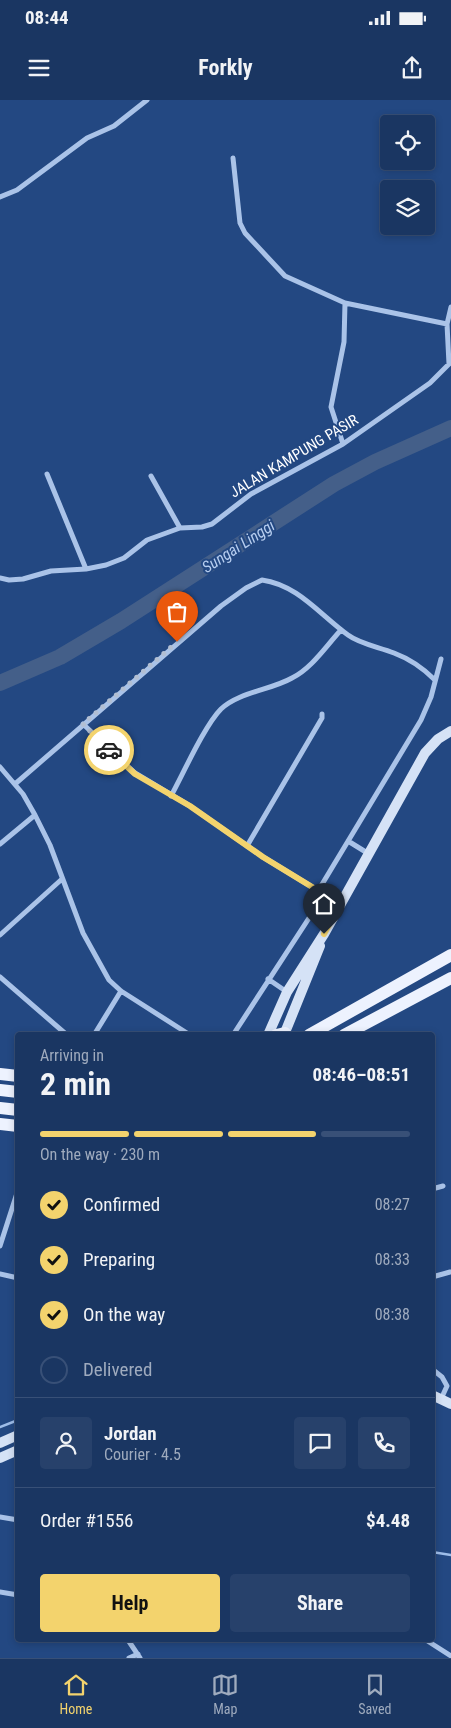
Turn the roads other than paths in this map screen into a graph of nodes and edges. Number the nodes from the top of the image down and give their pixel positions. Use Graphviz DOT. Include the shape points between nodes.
graph roads {
  1 [pos="147,100"];
  2 [pos="232,158"];
  3 [pos="0,197"];
  4 [pos="345,303"];
  5 [pos="451,307"];
  6 [pos="447,324"];
  7 [pos="450,364"];
  8 [pos="343,444"];
  9 [pos="47,474"];
  10 [pos="151,476"];
  11 [pos="180,528"];
  12 [pos="86,569"];
  13 [pos="0,578"];
  14 [pos="341,630"];
  15 [pos="441,659"];
  16 [pos="435,680"];
  17 [pos="322,714"];
  18 [pos="83,724"];
  19 [pos="451,731"];
  20 [pos="0,767"];
  21 [pos="15,784"];
  22 [pos="171,796"];
  23 [pos="35,815"];
  24 [pos="348,841"];
  25 [pos="0,844"];
  26 [pos="247,846"];
  27 [pos="369,854"];
  28 [pos="62,879"];
  29 [pos="318,891"];
  30 [pos="324,895"];
  31 [pos="340,904"];
  32 [pos="324,934"];
  33 [pos="0,935"];
  34 [pos="451,955"];
  35 [pos="0,977"];
  36 [pos="451,978"];
  37 [pos="268,979"];
  38 [pos="121,991"];
  39 [pos="287,992"];
  40 [pos="64,1032"];
  41 [pos="96,1032"];
  42 [pos="185,1032"];
  43 [pos="235,1032"];
  44 [pos="269,1032"];
  45 [pos="282,1032"];
  46 [pos="314,1032"];
  47 [pos="350,1032"];
  48 [pos="0,1074"];
  49 [pos="15,1076"];
  50 [pos="0,1090"];
  51 [pos="15,1092"];
  52 [pos="0,1108"];
  53 [pos="15,1110"];
  54 [pos="0,1124"];
  55 [pos="15,1126"];
  56 [pos="443,1186"];
  57 [pos="435,1188"];
  58 [pos="15,1199"];
  59 [pos="0,1246"];
  60 [pos="450,1272"];
  61 [pos="0,1274"];
  62 [pos="15,1277"];
  63 [pos="435,1277"];
  64 [pos="435,1371"];
  65 [pos="442,1400"];
  66 [pos="15,1436"];
  67 [pos="0,1443"];
  68 [pos="15,1451"];
  69 [pos="0,1458"];
  70 [pos="0,1517"];
  71 [pos="15,1520"];
  72 [pos="0,1592"];
  73 [pos="15,1595"];
  74 [pos="129,1642"];
  75 [pos="429,1642"];
  76 [pos="139,1656"];
  77 [pos="451,1656"];
  78 [pos="129,1658"];
  1 -- 3 [label="street" via="114,126 87,138 17,190"];
  2 -- 4 [label="street" via="240,223 245,233 285,276"];
  4 -- 6 [label="street"];
  4 -- 8 [label="street" via="344,342 331,407"];
  5 -- 6 [label="street"];
  6 -- 7 [label="street"];
  7 -- 8 [label="street, JALAN KAMPUNG PASIR" via="430,383"];
  8 -- 11 [label="street, JALAN KAMPUNG PASIR" via="251,494 212,524"];
  9 -- 12 [label="street"];
  10 -- 11 [label="street"];
  11 -- 12 [label="street, JALAN KAMPUNG PASIR" via="147,540 124,558"];
  12 -- 13 [label="street, JALAN KAMPUNG PASIR" via="51,571 16,580"];
  14 -- 16 [label="street" via="419,665"];
  14 -- 18 [label="street" via="286,587 262,580 221,606"];
  14 -- 22 [label="street" via="307,668 292,679 222,708"];
  15 -- 16 [label="street"];
  16 -- 24 [label="street" via="420,720"];
  17 -- 26 [label="street"];
  18 -- 21 [label="street"];
  18 -- 22 [label="street" via="135,774"];
  19 -- 27 [label="main road" via="425,753"];
  20 -- 21 [label="street"];
  21 -- 23 [label="street"];
  22 -- 26 [label="street"];
  23 -- 25 [label="street"];
  23 -- 28 [label="street"];
  24 -- 27 [label="street"];
  24 -- 29 [label="street"];
  26 -- 29 [label="street"];
  27 -- 31 [label="main road"];
  28 -- 33 [label="street"];
  28 -- 38 [label="street" via="83,933 102,970"];
  29 -- 30 [label="street"];
  30 -- 31 [label="street"];
  30 -- 37 [label="street"];
  31 -- 32 [label="main road"];
  32 -- 39 [label="main road"];
  32 -- 45 [label="main road"];
  34 -- 46 [label="main road"];
  35 -- 40 [label="street"];
  36 -- 47 [label="main road"];
  37 -- 39 [label="street"];
  37 -- 43 [label="street"];
  38 -- 41 [label="street"];
  38 -- 42 [label="street"];
  39 -- 44 [label="main road"];
  48 -- 49 [label="main road"];
  50 -- 51 [label="main road"];
  52 -- 53 [label="main road"];
  54 -- 55 [label="main road"];
  56 -- 57 [label="street"];
  58 -- 59 [label="street"];
  60 -- 63 [label="street"];
  61 -- 62 [label="street"];
  64 -- 65 [label="street" via="447,1386"];
  66 -- 67 [label="main road"];
  68 -- 69 [label="main road"];
  70 -- 71 [label="street"];
  72 -- 73 [label="street"];
  74 -- 76 [label="street"];
  75 -- 77 [label="street"];
  76 -- 78 [label="street"];
}
